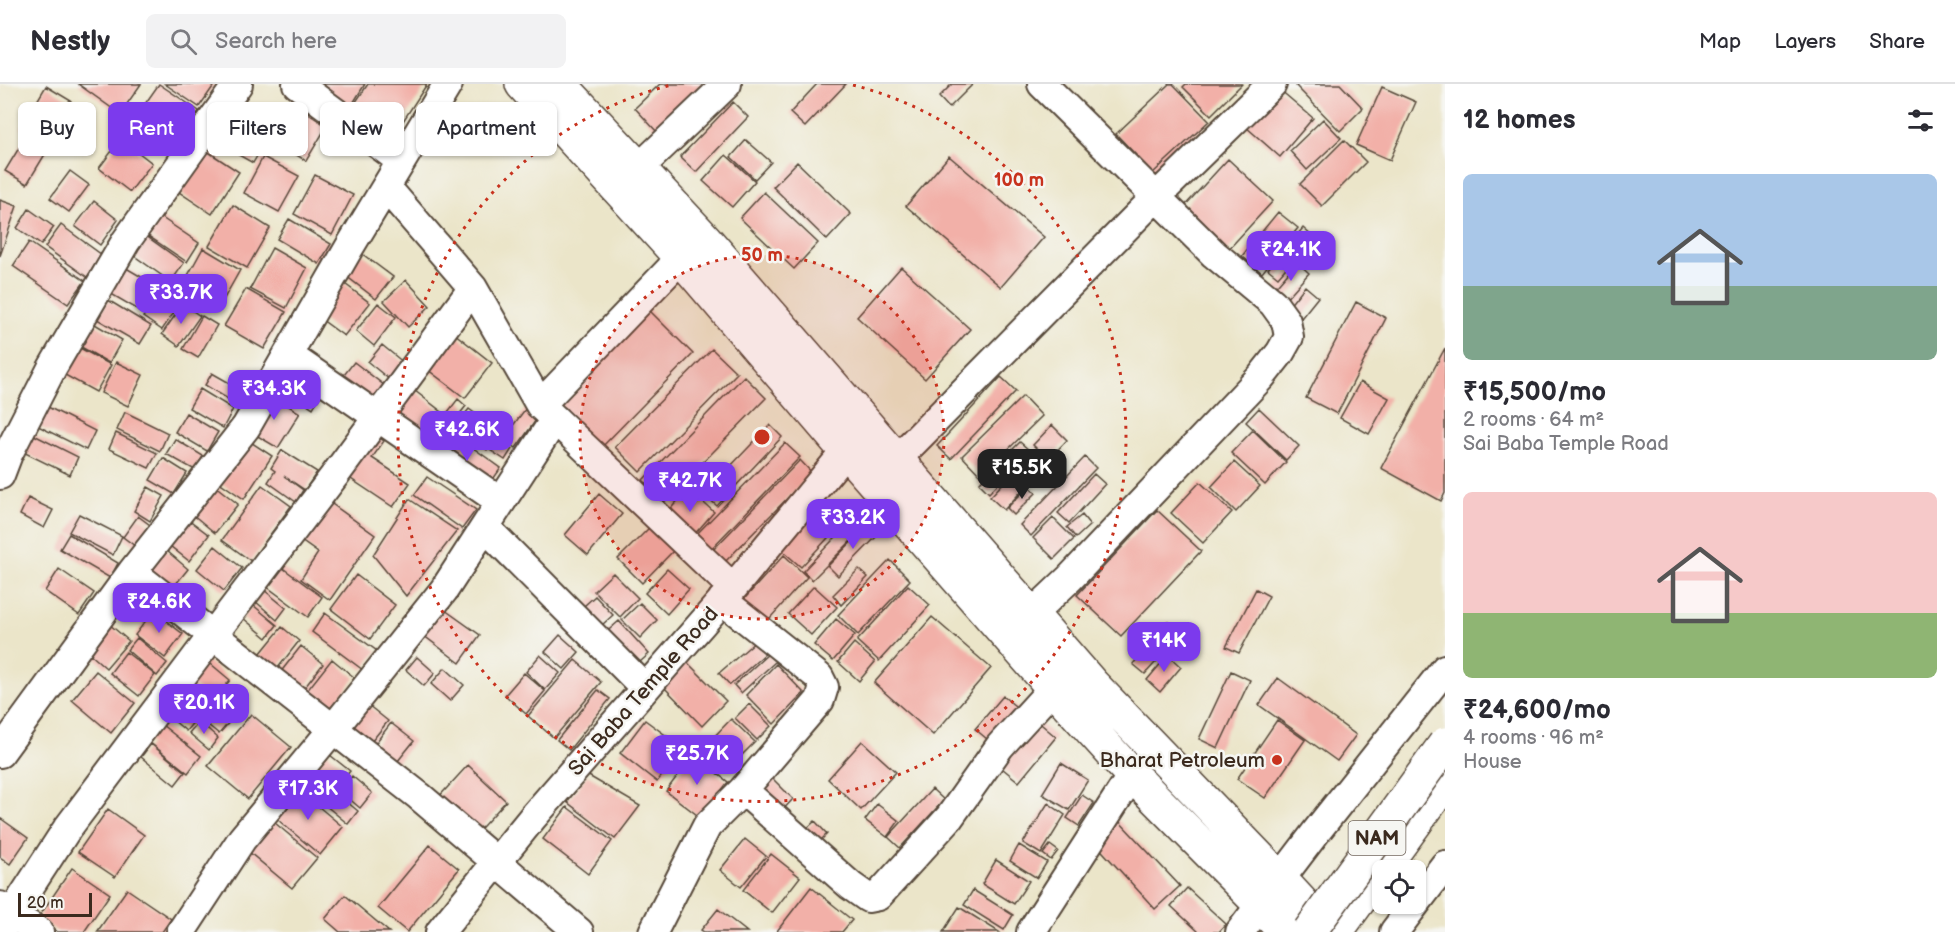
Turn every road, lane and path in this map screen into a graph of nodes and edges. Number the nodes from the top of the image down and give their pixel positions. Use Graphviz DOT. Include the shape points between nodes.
graph roads {
  1 [pos="238,84"];
  2 [pos="297,84"];
  3 [pos="448,84"];
  4 [pos="522,84"];
  5 [pos="560,84"];
  6 [pos="727,84"];
  7 [pos="1042,84"];
  8 [pos="1272,84"];
  9 [pos="401,161"];
  10 [pos="639,168"];
  11 [pos="386,187"];
  12 [pos="1156,197"];
  13 [pos="681,258"];
  14 [pos="473,288"];
  15 [pos="288,355"];
  16 [pos="548,412"];
  17 [pos="378,418"];
  18 [pos="846,451"];
  19 [pos="898,458"];
  20 [pos="0,475"];
  21 [pos="501,502"];
  22 [pos="484,527"];
  23 [pos="132,572"];
  24 [pos="728,594"];
  25 [pos="1032,615"];
  26 [pos="213,635"];
  27 [pos="1445,669"];
  28 [pos="645,688"];
  29 [pos="1053,688"];
  30 [pos="333,729"];
  31 [pos="1445,744"];
  32 [pos="0,753"];
  33 [pos="1132,775"];
  34 [pos="1445,782"];
  35 [pos="744,790"];
  36 [pos="497,862"];
  37 [pos="1445,865"];
  38 [pos="1426,890"];
  39 [pos="1270,892"];
  40 [pos="1408,914"];
  41 [pos="4,917"];
  42 [pos="39,932"];
  43 [pos="181,932"];
  44 [pos="440,932"];
  45 [pos="579,932"];
  46 [pos="653,932"];
  47 [pos="1031,932"];
  48 [pos="1240,932"];
  49 [pos="1284,932"];
  50 [pos="1309,932"];
  51 [pos="1329,932"];
  52 [pos="1336,932"];
  53 [pos="1394,932"];
  1 -- 20 [label="street" via="126,241 52,368"];
  2 -- 9 [label="street"];
  3 -- 9 [label="street"];
  4 -- 13 [label="main road"];
  5 -- 10 [label="main road"];
  6 -- 10 [label="street"];
  7 -- 12 [label="street"];
  8 -- 12 [label="street"];
  9 -- 11 [label="street"];
  10 -- 19 [label="main road"];
  11 -- 14 [label="street"];
  11 -- 15 [label="street"];
  12 -- 19 [label="street"];
  12 -- 25 [label="street" via="1214,254 1273,303 1287,321 1289,337 1261,378"];
  13 -- 16 [label="street"];
  13 -- 18 [label="main road"];
  14 -- 16 [label="street"];
  14 -- 17 [label="street"];
  15 -- 17 [label="street"];
  15 -- 23 [label="street" via="246,427"];
  16 -- 21 [label="street"];
  16 -- 24 [label="street"];
  17 -- 21 [label="street"];
  17 -- 26 [label="street"];
  18 -- 24 [label="street, Sai Baba Temple Road"];
  18 -- 29 [label="main road"];
  19 -- 25 [label="main road"];
  21 -- 22 [label="street"];
  22 -- 28 [label="street"];
  22 -- 30 [label="street" via="444,590"];
  23 -- 26 [label="street"];
  23 -- 32 [label="street"];
  24 -- 28 [label="street, Sai Baba Temple Road"];
  24 -- 35 [label="street" via="819,677 824,687 820,700"];
  25 -- 39 [label="main road"];
  26 -- 30 [label="street"];
  26 -- 41 [label="street"];
  27 -- 39 [label="street"];
  28 -- 36 [label="street, Sai Baba Temple Road"];
  29 -- 33 [label="main road"];
  29 -- 35 [label="street" via="1000,746 949,818 878,896 868,898 851,886"];
  30 -- 36 [label="street"];
  30 -- 43 [label="street" via="242,839"];
  31 -- 50 [label="main road, NAM, bridge"];
  33 -- 39 [label="main road"];
  33 -- 47 [label="street"];
  34 -- 52 [label="main road, NAM"];
  35 -- 46 [label="street" via="707,826"];
  36 -- 44 [label="street, Sai Baba Temple Road"];
  36 -- 45 [label="street"];
  37 -- 38 [label="street"];
  39 -- 48 [label="street"];
  39 -- 49 [label="main road"];
  39 -- 51 [label="main road"];
  40 -- 53 [label="street"];
  41 -- 42 [label="street"];
}
